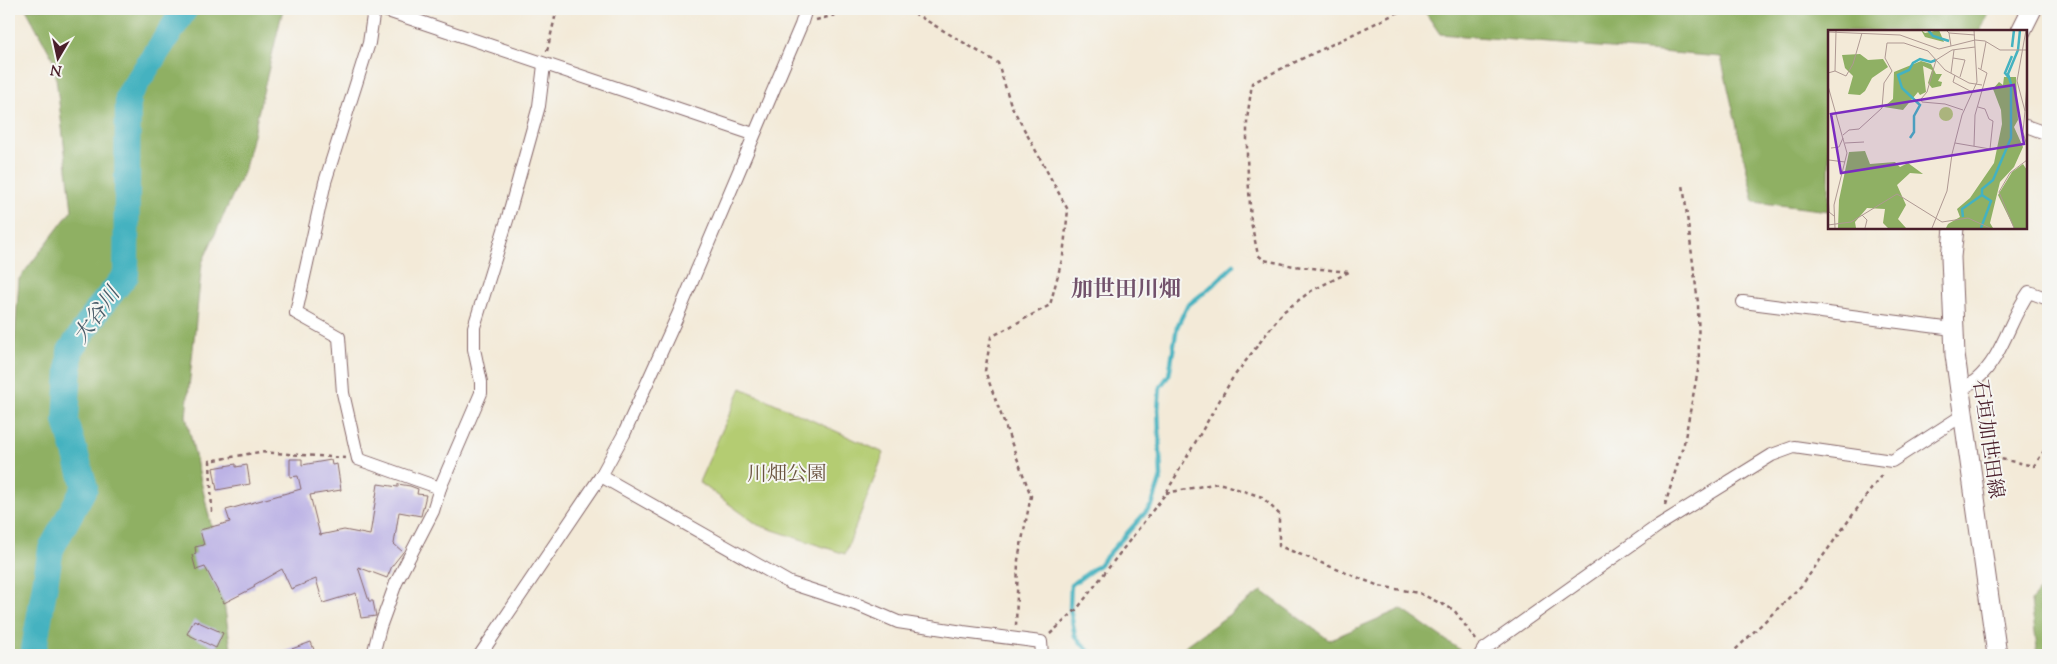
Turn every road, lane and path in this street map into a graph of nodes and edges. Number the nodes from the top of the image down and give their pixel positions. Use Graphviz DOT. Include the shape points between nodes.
graph roads {
  1 [pos="374,9"];
  2 [pos="382,9"];
  3 [pos="557,9"];
  4 [pos="806,9"];
  5 [pos="858,9"];
  6 [pos="907,9"];
  7 [pos="1404,9"];
  8 [pos="2032,9"];
  9 [pos="801,25"];
  10 [pos="2022,30"];
  11 [pos="544,65"];
  12 [pos="2027,126"];
  13 [pos="753,134"];
  14 [pos="2048,134"];
  15 [pos="1683,184"];
  16 [pos="1954,229"];
  17 [pos="2048,300"];
  18 [pos="1743,302"];
  19 [pos="1953,329"];
  20 [pos="1959,390"];
  21 [pos="1963,414"];
  22 [pos="2048,445"];
  23 [pos="1968,452"];
  24 [pos="358,459"];
  25 [pos="1892,462"];
  26 [pos="601,476"];
  27 [pos="440,488"];
  28 [pos="1166,493"];
  29 [pos="212,512"];
  30 [pos="1659,525"];
  31 [pos="1016,638"];
  32 [pos="1041,642"];
  33 [pos="1481,652"];
  34 [pos="373,655"];
  35 [pos="480,655"];
  36 [pos="1042,655"];
  37 [pos="1730,655"];
  38 [pos="1997,655"];
  1 -- 24 [label="street" via="369,43 325,182 296,313 339,337 343,393"];
  2 -- 11 [label="street"];
  3 -- 11 [label="path"];
  4 -- 9 [label="street"];
  5 -- 9 [label="path"];
  6 -- 31 [label="path" via="998,63 1011,105 1068,210 1063,256 1050,305 991,337 985,371 1031,496 1018,560"];
  7 -- 28 [label="path" via="1252,83 1247,120 1247,158 1251,222 1258,255 1264,260 1294,266 1349,272 1311,291 1283,312 1232,379"];
  8 -- 10 [label="main road"];
  9 -- 13 [label="street"];
  11 -- 13 [label="street"];
  11 -- 27 [label="street" via="539,106 474,327 481,393"];
  12 -- 14 [label="street"];
  13 -- 26 [label="street" via="655,366"];
  15 -- 30 [label="path" via="1698,303 1700,365 1684,443"];
  16 -- 19 [label="main road, 石垣加世田線" via="1951,257"];
  17 -- 20 [label="street" via="2029,292 1996,358 1976,380"];
  18 -- 19 [label="street"];
  19 -- 20 [label="main road, 石垣加世田線"];
  20 -- 21 [label="main road, 石垣加世田線"];
  21 -- 23 [label="main road, 石垣加世田線"];
  21 -- 25 [label="street"];
  22 -- 23 [label="path" via="2034,466"];
  23 -- 38 [label="main road, 石垣加世田線"];
  24 -- 27 [label="street"];
  24 -- 29 [label="path" via="259,452 210,461"];
  25 -- 30 [label="street" via="1794,447 1772,455"];
  25 -- 37 [label="path" via="1802,585"];
  26 -- 31 [label="street" via="790,583 898,622"];
  26 -- 35 [label="street"];
  27 -- 34 [label="street" via="396,583"];
  28 -- 32 [label="path" via="1076,609"];
  28 -- 33 [label="path" via="1219,484 1262,498 1278,514 1279,546 1378,586 1418,593 1454,610"];
  30 -- 33 [label="street"];
  31 -- 32 [label="street"];
  32 -- 36 [label="street"];
}
